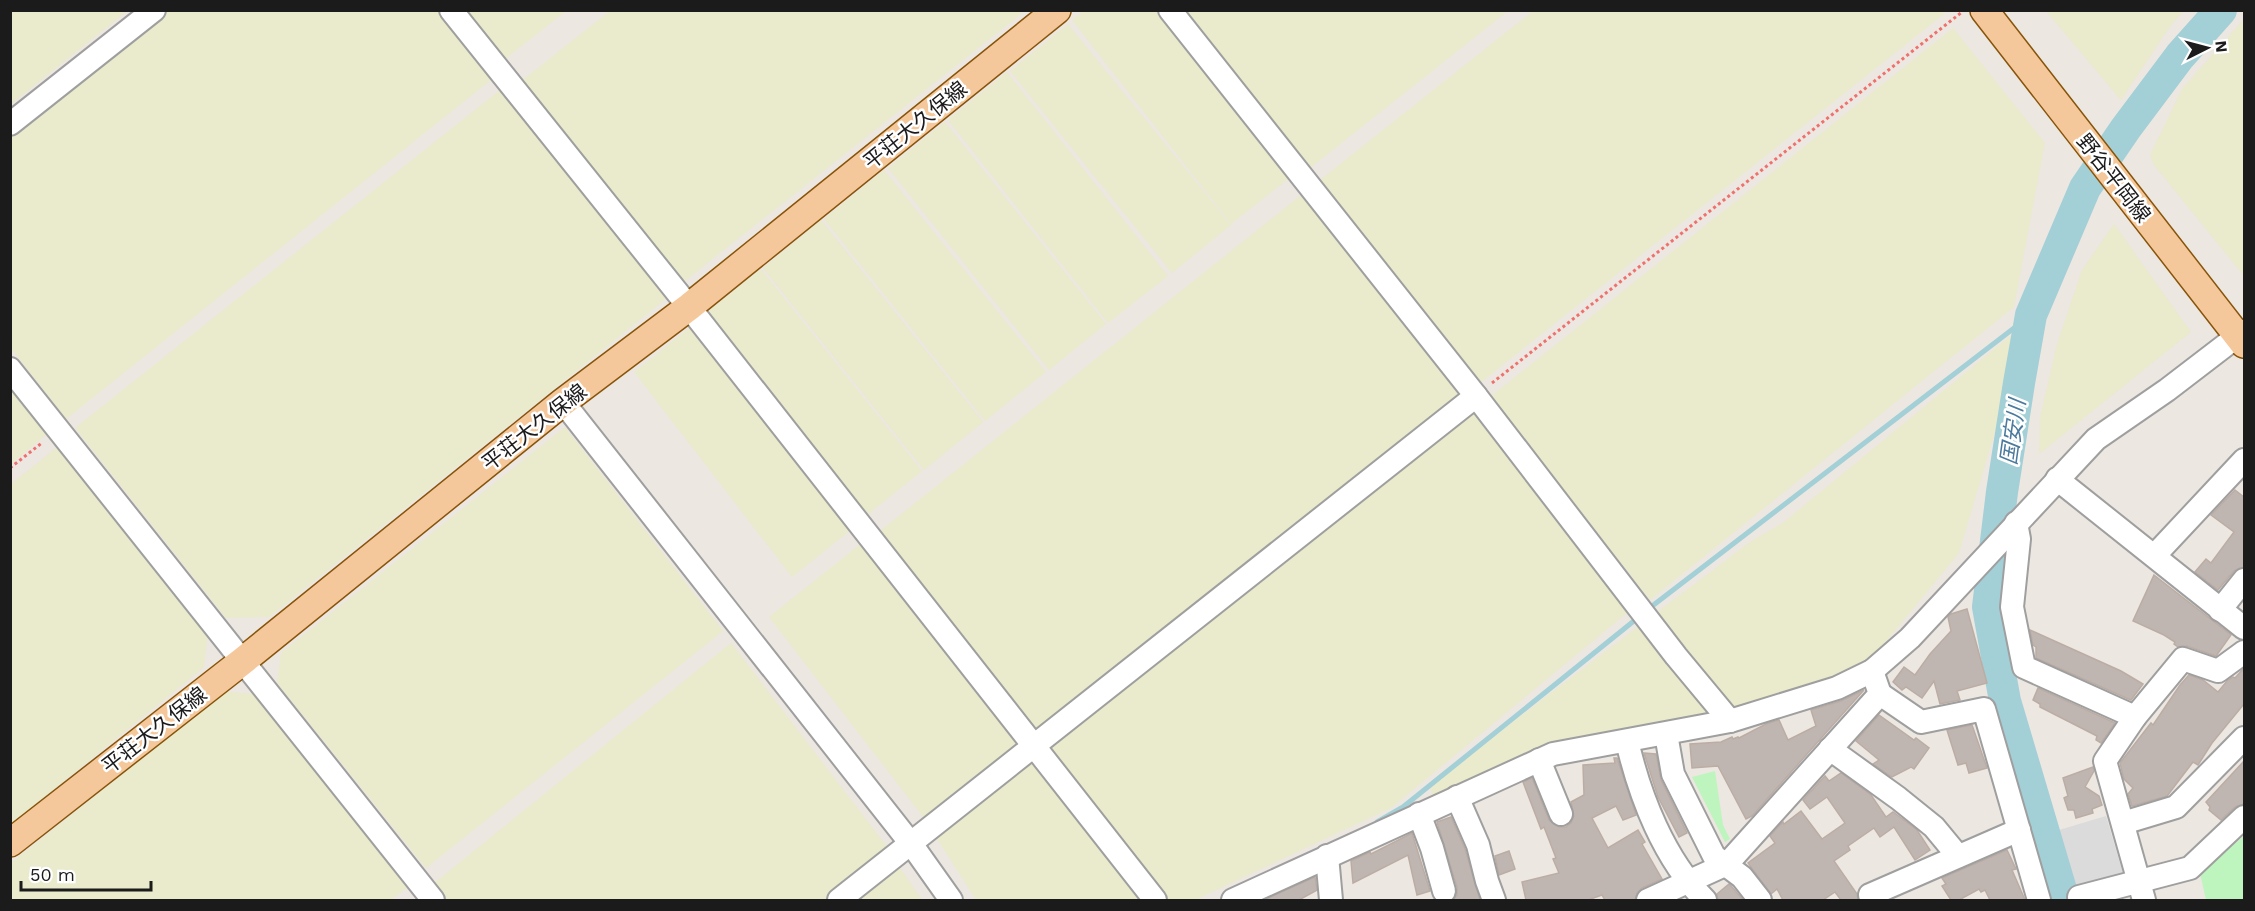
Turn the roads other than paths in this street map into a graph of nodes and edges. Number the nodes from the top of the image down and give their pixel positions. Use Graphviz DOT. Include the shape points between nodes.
graph roads {
  1 [pos="154,10"];
  2 [pos="451,10"];
  3 [pos="1057,10"];
  4 [pos="1170,10"];
  5 [pos="1984,10"];
  6 [pos="10,124"];
  7 [pos="689,308"];
  8 [pos="2242,337"];
  9 [pos="10,369"];
  10 [pos="1476,396"];
  11 [pos="564,402"];
  12 [pos="2241,467"];
  13 [pos="2057,479"];
  14 [pos="2016,523"];
  15 [pos="2155,555"];
  16 [pos="2244,580"];
  17 [pos="2220,610"];
  18 [pos="2244,628"];
  19 [pos="2244,652"];
  20 [pos="244,660"];
  21 [pos="1872,671"];
  22 [pos="1880,694"];
  23 [pos="2134,717"];
  24 [pos="1730,721"];
  25 [pos="1666,734"];
  26 [pos="2244,738"];
  27 [pos="1627,741"];
  28 [pos="1034,746"];
  29 [pos="1830,749"];
  30 [pos="1539,760"];
  31 [pos="1457,797"];
  32 [pos="1419,814"];
  33 [pos="1561,814"];
  34 [pos="2244,817"];
  35 [pos="2123,824"];
  36 [pos="2019,830"];
  37 [pos="10,843"];
  38 [pos="912,845"];
  39 [pos="1328,856"];
  40 [pos="1958,856"];
  41 [pos="1726,864"];
  42 [pos="1687,882"];
  43 [pos="1444,891"];
  44 [pos="2142,891"];
  45 [pos="2079,897"];
  46 [pos="433,900"];
  47 [pos="839,900"];
  48 [pos="951,900"];
  49 [pos="1155,900"];
  50 [pos="1233,900"];
  51 [pos="1331,900"];
  52 [pos="1494,900"];
  53 [pos="1648,900"];
  54 [pos="1705,900"];
  55 [pos="1760,900"];
  56 [pos="1873,900"];
  57 [pos="2039,900"];
  1 -- 6 [label="street"];
  2 -- 7 [label="street"];
  3 -- 7 [label="main road, 平荘大久保線"];
  4 -- 10 [label="street"];
  5 -- 8 [label="main road, 野谷平岡線"];
  7 -- 11 [label="main road, 平荘大久保線"];
  7 -- 28 [label="street"];
  8 -- 13 [label="street" via="2096,439"];
  9 -- 20 [label="street"];
  10 -- 24 [label="street"];
  10 -- 28 [label="street"];
  11 -- 20 [label="main road, 平荘大久保線"];
  11 -- 38 [label="street"];
  12 -- 15 [label="street"];
  13 -- 14 [label="street"];
  13 -- 15 [label="street"];
  14 -- 21 [label="street" via="1910,638"];
  14 -- 23 [label="street" via="2019,539 2012,607 2024,667"];
  15 -- 17 [label="street"];
  16 -- 17 [label="street"];
  17 -- 18 [label="street"];
  19 -- 23 [label="street" via="2218,671 2183,659"];
  20 -- 37 [label="main road, 平荘大久保線"];
  20 -- 46 [label="street"];
  21 -- 22 [label="street"];
  21 -- 24 [label="street" via="1837,688"];
  22 -- 29 [label="street"];
  22 -- 36 [label="street" via="1921,722 1984,709"];
  23 -- 35 [label="street" via="2105,761"];
  24 -- 25 [label="street"];
  25 -- 27 [label="street"];
  25 -- 41 [label="street" via="1673,774 1714,856"];
  26 -- 35 [label="street" via="2176,807"];
  27 -- 30 [label="street"];
  27 -- 42 [label="street" via="1648,805"];
  28 -- 38 [label="street"];
  28 -- 49 [label="street"];
  29 -- 40 [label="street" via="1934,827"];
  29 -- 41 [label="street"];
  30 -- 31 [label="street"];
  30 -- 33 [label="street"];
  31 -- 32 [label="street"];
  31 -- 52 [label="street" via="1478,845"];
  32 -- 39 [label="street"];
  32 -- 43 [label="street"];
  34 -- 44 [label="street" via="2190,868"];
  35 -- 44 [label="street"];
  36 -- 40 [label="street"];
  36 -- 57 [label="street"];
  38 -- 47 [label="street"];
  38 -- 48 [label="street"];
  39 -- 50 [label="street"];
  39 -- 51 [label="street"];
  40 -- 56 [label="street" via="1870,894"];
  41 -- 42 [label="street"];
  41 -- 55 [label="street"];
  42 -- 53 [label="street"];
  42 -- 54 [label="street"];
  44 -- 45 [label="street"];
}
